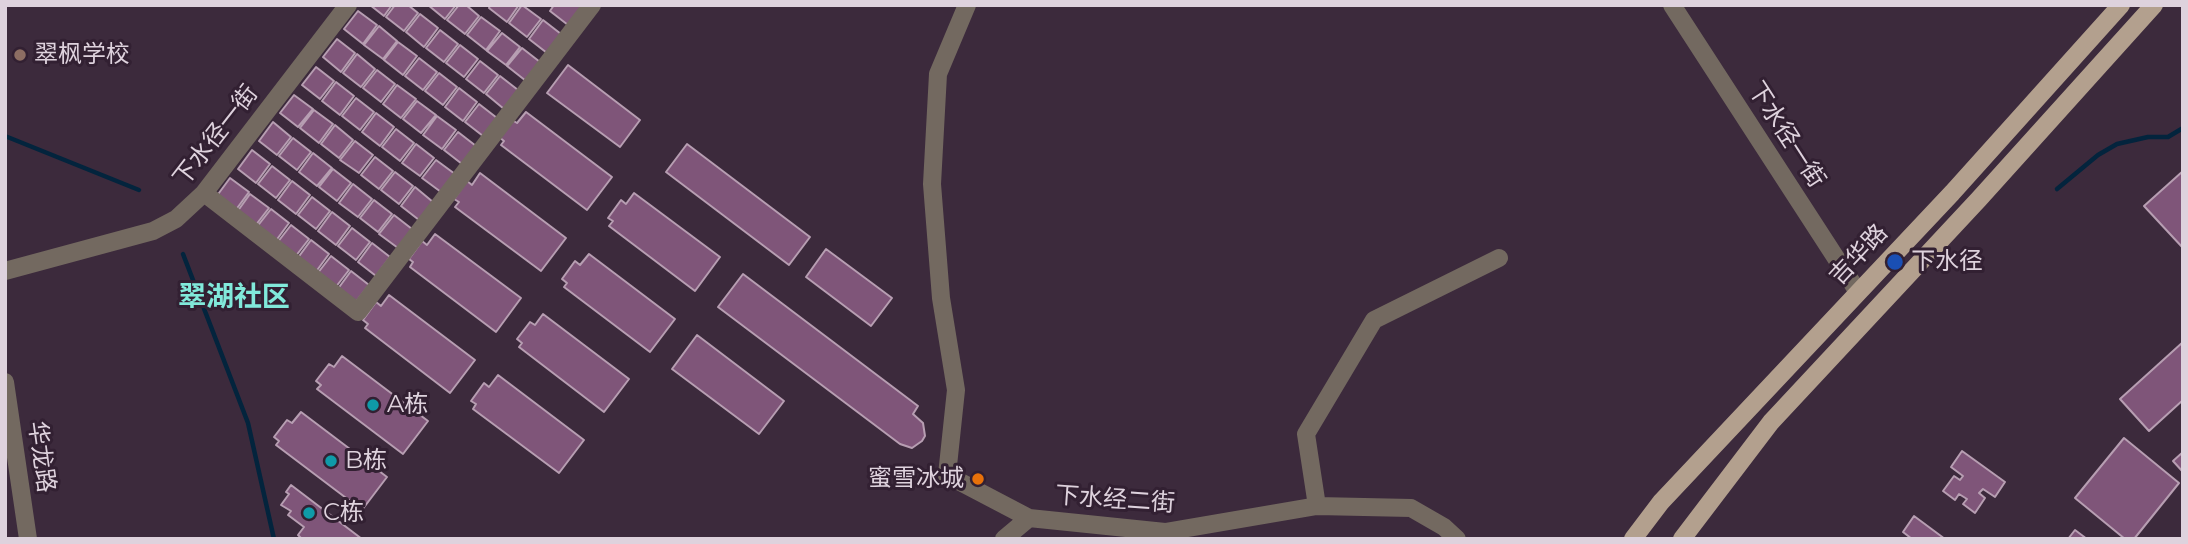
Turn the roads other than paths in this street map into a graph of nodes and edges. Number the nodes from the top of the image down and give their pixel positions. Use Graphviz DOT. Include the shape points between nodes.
graph roads {
  1 [pos="348,5"];
  2 [pos="592,5"];
  3 [pos="967,5"];
  4 [pos="1672,5"];
  5 [pos="2122,5"];
  6 [pos="2154,5"];
  7 [pos="204,193"];
  8 [pos="1499,258"];
  9 [pos="5,271"];
  10 [pos="1858,292"];
  11 [pos="5,382"];
  12 [pos="5,455"];
  13 [pos="1317,506"];
  14 [pos="1029,518"];
  15 [pos="18,539"];
  16 [pos="28,539"];
  17 [pos="1004,539"];
  18 [pos="1457,539"];
  19 [pos="1633,539"];
  20 [pos="1682,539"];
  1 -- 7 [label="street, 下水径一街"];
  2 -- 7 [label="street" via="358,312"];
  3 -- 14 [label="street, 下水经二街" via="938,74 932,184 941,298 956,390 947,475"];
  4 -- 10 [label="street, 下水径一街"];
  5 -- 10 [label="main road, 吉华路"];
  6 -- 20 [label="main road, 吉华路" via="1771,422"];
  7 -- 9 [label="street, 下水径一街" via="176,219 153,231"];
  8 -- 13 [label="street" via="1374,320 1306,434"];
  10 -- 19 [label="main road, 吉华路" via="1661,502"];
  11 -- 16 [label="street, 华龙路"];
  12 -- 15 [label="street, 华龙路"];
  13 -- 14 [label="street, 下水经二街" via="1165,532"];
  13 -- 18 [label="street, 下水经二街" via="1411,508"];
  14 -- 17 [label="street"];
}
